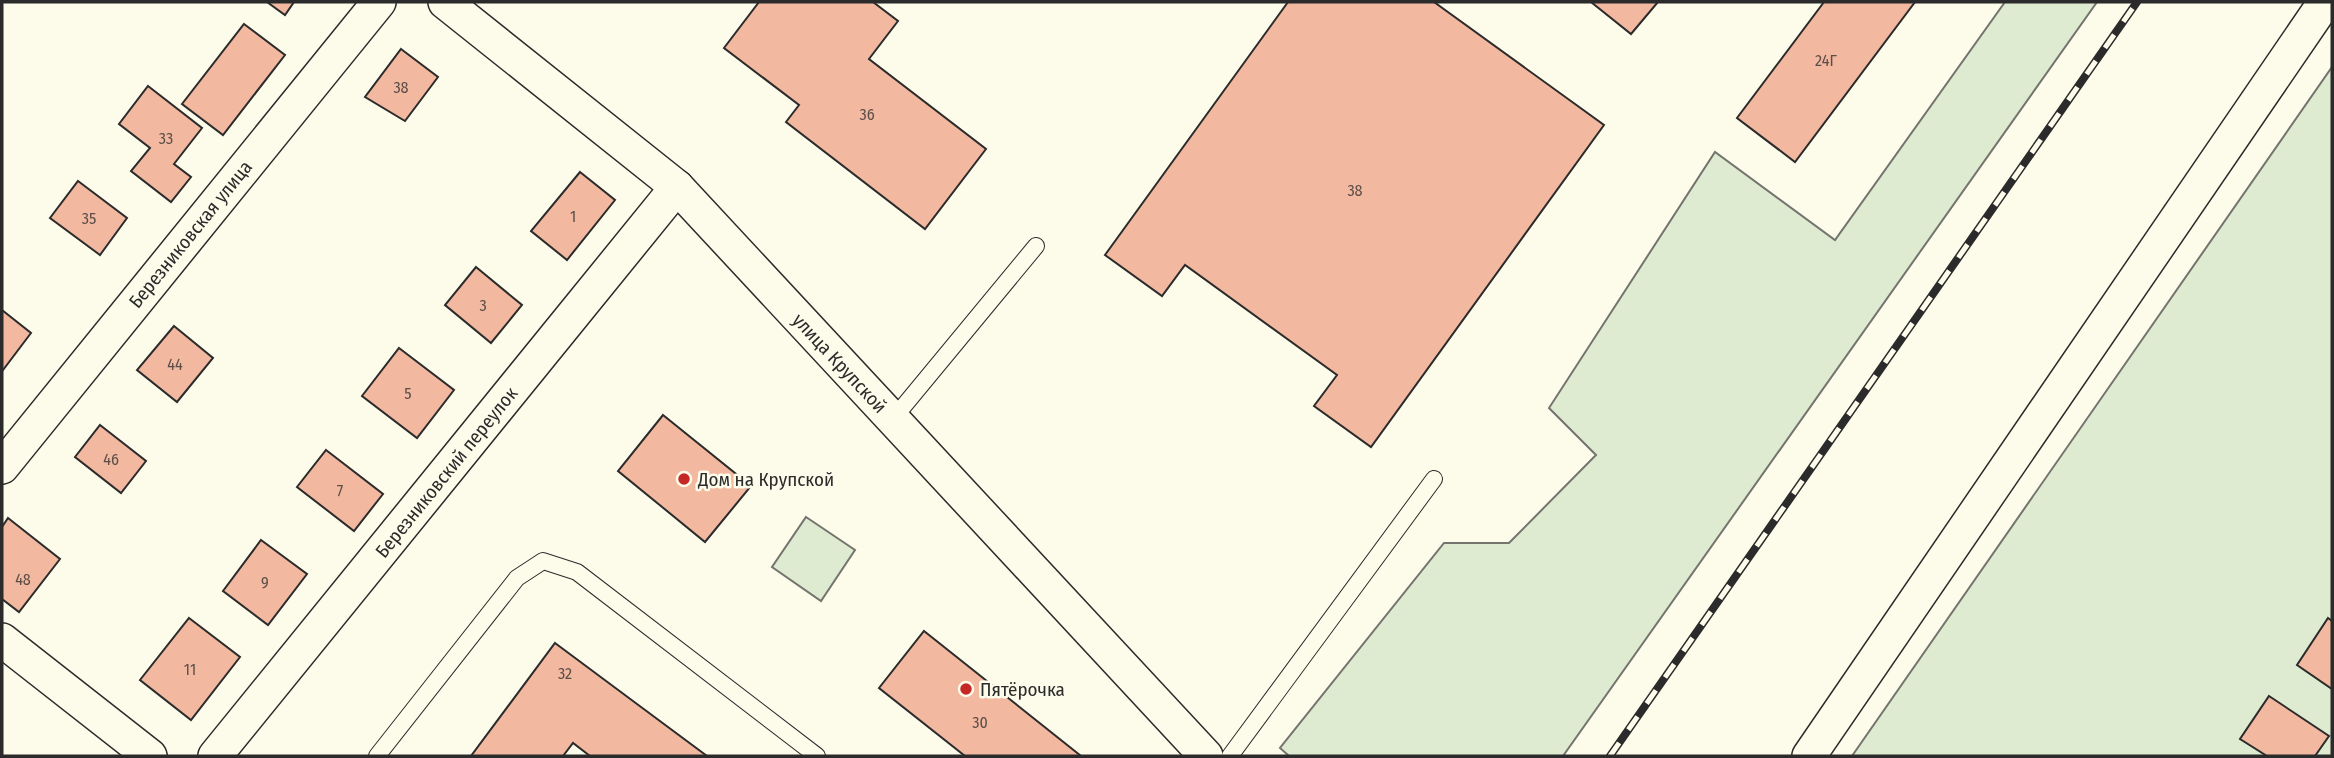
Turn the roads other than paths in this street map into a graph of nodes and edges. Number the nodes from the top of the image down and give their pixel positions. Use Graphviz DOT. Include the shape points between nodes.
graph roads {
  1 [pos="379,2"];
  2 [pos="445,2"];
  3 [pos="2325,2"];
  4 [pos="677,187"];
  5 [pos="1036,246"];
  6 [pos="893,419"];
  7 [pos="2,467"];
  8 [pos="1434,479"];
  9 [pos="2,640"];
  10 [pos="150,756"];
  11 [pos="215,756"];
  12 [pos="377,756"];
  13 [pos="817,756"];
  14 [pos="1206,756"];
  15 [pos="1230,756"];
  16 [pos="1810,756"];
  1 -- 7 [label="street, Березниковская улица"];
  2 -- 4 [label="street, улица Крупской"];
  3 -- 16 [label="street"];
  4 -- 6 [label="street, улица Крупской"];
  4 -- 11 [label="street, Березниковский переулок"];
  5 -- 6 [label="lane"];
  6 -- 14 [label="street, улица Крупской"];
  8 -- 15 [label="lane"];
  9 -- 10 [label="street"];
  12 -- 13 [label="lane" via="517,578 543,561 577,572"];
}
